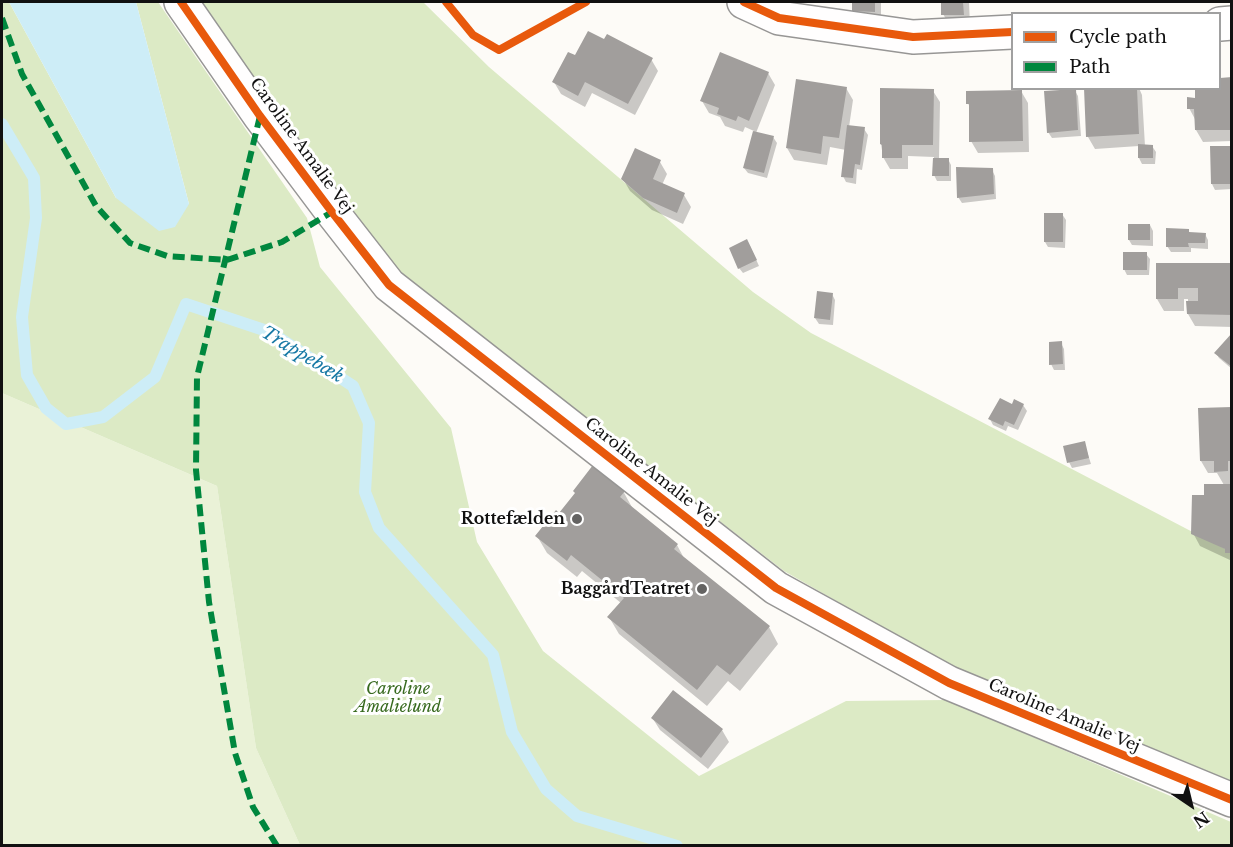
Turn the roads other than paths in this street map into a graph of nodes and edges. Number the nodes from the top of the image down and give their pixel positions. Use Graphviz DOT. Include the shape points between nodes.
graph roads {
  1 [pos="182,2"];
  2 [pos="744,2"];
  3 [pos="1011,32"];
  4 [pos="1232,800"];
  1 -- 4 [label="street, Caroline Amalie Vej" via="267,125 389,285 776,588 949,683"];
  2 -- 3 [label="street" via="779,18 913,36"];
}
